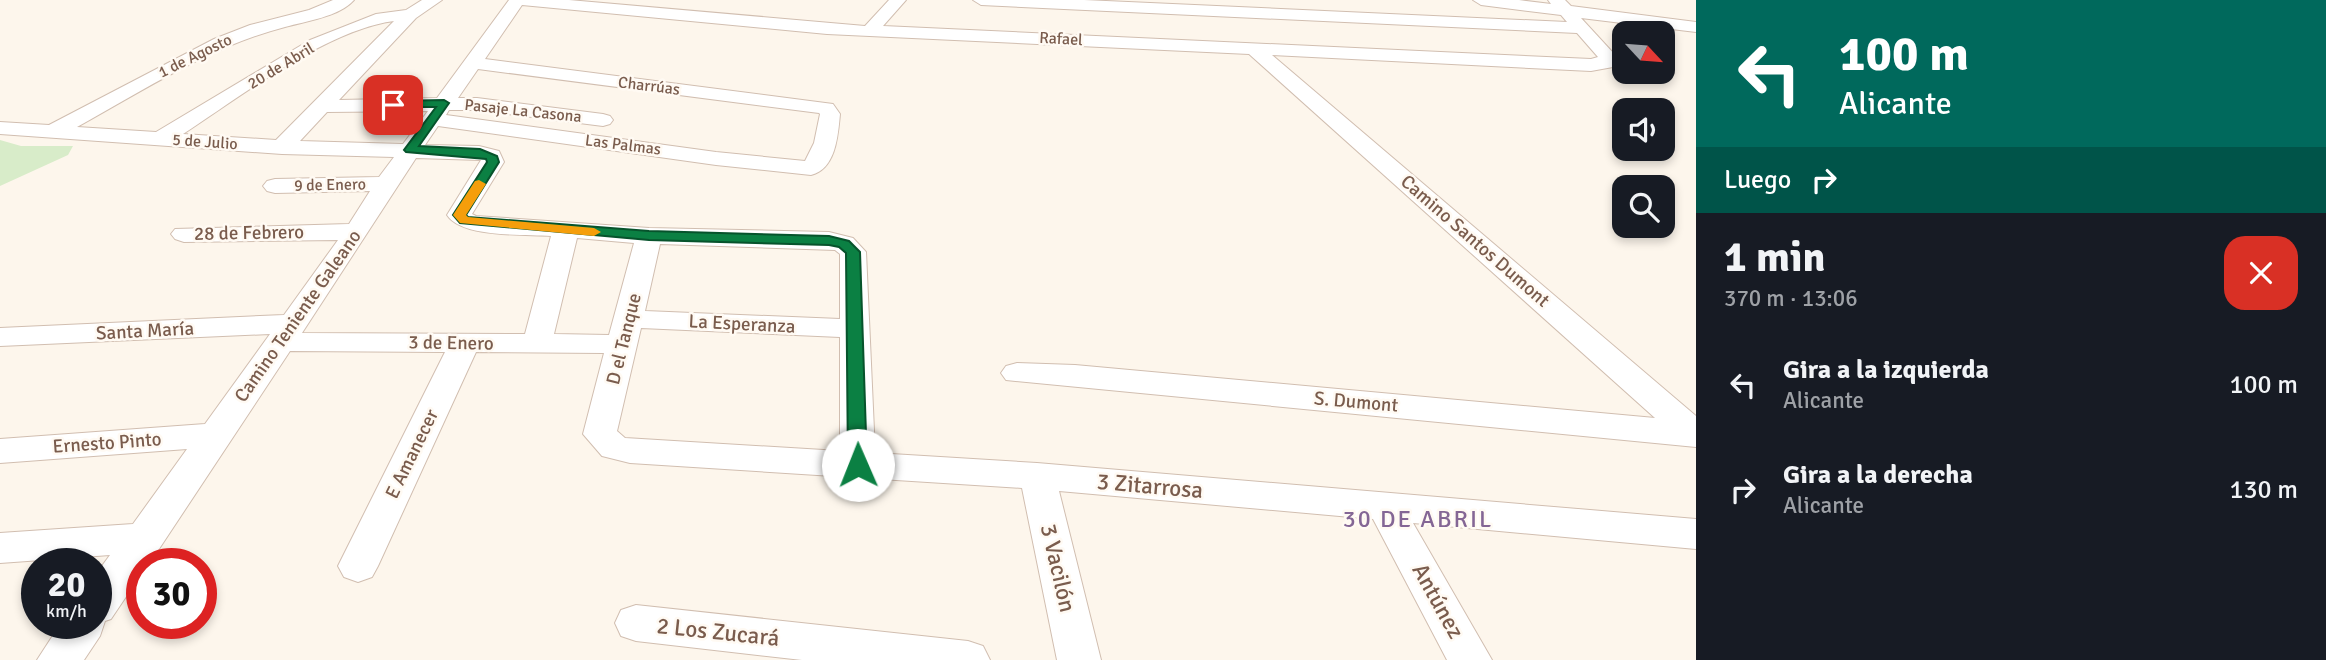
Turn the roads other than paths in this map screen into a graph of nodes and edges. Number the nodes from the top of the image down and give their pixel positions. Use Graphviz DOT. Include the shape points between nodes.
graph roads {
  1 [pos="346,0"];
  2 [pos="434,0"];
  3 [pos="518,0"];
  4 [pos="898,0"];
  5 [pos="981,0"];
  6 [pos="1481,0"];
  7 [pos="999,2"];
  8 [pos="1191,5"];
  9 [pos="1560,5"];
  10 [pos="579,6"];
  11 [pos="410,14"];
  12 [pos="500,24"];
  13 [pos="1696,27"];
  14 [pos="1580,28"];
  15 [pos="869,31"];
  16 [pos="1000,37"];
  17 [pos="1253,48"];
  18 [pos="473,63"];
  19 [pos="321,106"];
  20 [pos="438,111"];
  21 [pos="603,120"];
  22 [pos="0,128"];
  23 [pos="52,132"];
  24 [pos="160,139"];
  25 [pos="282,147"];
  26 [pos="410,150"];
  27 [pos="814,165"];
  28 [pos="386,184"];
  29 [pos="275,186"];
  30 [pos="566,230"];
  31 [pos="357,232"];
  32 [pos="184,234"];
  33 [pos="649,236"];
  34 [pos="855,329"];
  35 [pos="626,332"];
  36 [pos="285,333"];
  37 [pos="0,337"];
  38 [pos="465,343"];
  39 [pos="537,344"];
  40 [pos="1017,373"];
  41 [pos="1695,434"];
  42 [pos="215,435"];
  43 [pos="605,441"];
  44 [pos="0,451"];
  45 [pos="858,465"];
  46 [pos="1037,477"];
  47 [pos="1384,506"];
  48 [pos="1696,534"];
  49 [pos="145,538"];
  50 [pos="0,548"];
  51 [pos="358,566"];
  52 [pos="112,584"];
  53 [pos="636,623"];
  54 [pos="74,639"];
  55 [pos="59,660"];
  56 [pos="968,660"];
  57 [pos="1079,660"];
  58 [pos="1470,660"];
  1 -- 23 [label="street, 1 de Agosto" via="316,14 220,43"];
  2 -- 11 [label="street"];
  3 -- 10 [label="street, Rafael"];
  3 -- 12 [label="street, Camino Teniente Galeano"];
  4 -- 15 [label="street"];
  5 -- 7 [label="street"];
  6 -- 9 [label="street"];
  7 -- 8 [label="street"];
  7 -- 16 [label="street"];
  8 -- 14 [label="street" via="1325,17"];
  9 -- 13 [label="street"];
  9 -- 14 [label="street"];
  10 -- 12 [label="street"];
  10 -- 15 [label="street, Rafael"];
  11 -- 19 [label="street"];
  11 -- 24 [label="street, 20 de Abril" via="376,18 311,47"];
  12 -- 18 [label="street, Camino Teniente Galeano"];
  14 -- 17 [label="street, Rafael" via="1607,56 1606,63"];
  15 -- 16 [label="street, Rafael"];
  16 -- 17 [label="street, Rafael"];
  17 -- 41 [label="street, Camino Santos Dumont"];
  18 -- 20 [label="street, Camino Teniente Galeano"];
  18 -- 27 [label="street, Charrúas" via="826,108 830,114 827,134"];
  19 -- 20 [label="street"];
  19 -- 25 [label="street"];
  20 -- 21 [label="street, Pasaje La Casona" via="513,107"];
  20 -- 26 [label="street, Camino Teniente Galeano"];
  20 -- 27 [label="street, Las Palmas" via="622,147 784,166"];
  22 -- 23 [label="street, 5 de Julio"];
  23 -- 24 [label="street, 5 de Julio"];
  24 -- 25 [label="street, 5 de Julio"];
  25 -- 26 [label="street, 5 de Julio"];
  26 -- 28 [label="street, Camino Teniente Galeano"];
  26 -- 30 [label="street, 5 de Julio" via="491,156 493,162 459,215 464,220"];
  28 -- 29 [label="street, 9 de Enero"];
  28 -- 31 [label="street, Camino Teniente Galeano"];
  30 -- 33 [label="street"];
  30 -- 39 [label="street"];
  31 -- 32 [label="street, 28 de Febrero"];
  31 -- 36 [label="street, Camino Teniente Galeano"];
  33 -- 34 [label="street" via="844,244 853,252"];
  33 -- 35 [label="street, D el Tanque"];
  34 -- 35 [label="street, La Esperanza"];
  34 -- 45 [label="street"];
  35 -- 39 [label="street, 3 de Enero"];
  35 -- 43 [label="street, D el Tanque" via="601,427"];
  36 -- 37 [label="street, Santa María"];
  36 -- 38 [label="street, 3 de Enero"];
  36 -- 42 [label="street, Camino Teniente Galeano"];
  38 -- 39 [label="street, 3 de Enero"];
  38 -- 51 [label="street, E Amanecer"];
  40 -- 41 [label="street, S. Dumont"];
  42 -- 44 [label="street, Ernesto Pinto"];
  42 -- 49 [label="street, Camino Teniente Galeano"];
  43 -- 45 [label="street, 3 Zitarrosa" via="630,451"];
  45 -- 46 [label="street, 3 Zitarrosa"];
  46 -- 47 [label="street, 3 Zitarrosa"];
  46 -- 57 [label="street, 3 Vacilón"];
  47 -- 48 [label="street, 3 Zitarrosa"];
  47 -- 58 [label="street, Antúnez"];
  49 -- 50 [label="street"];
  49 -- 52 [label="street, Camino Teniente Galeano"];
  53 -- 56 [label="street, 2 Los Zucará"];
  54 -- 55 [label="street"];
}
